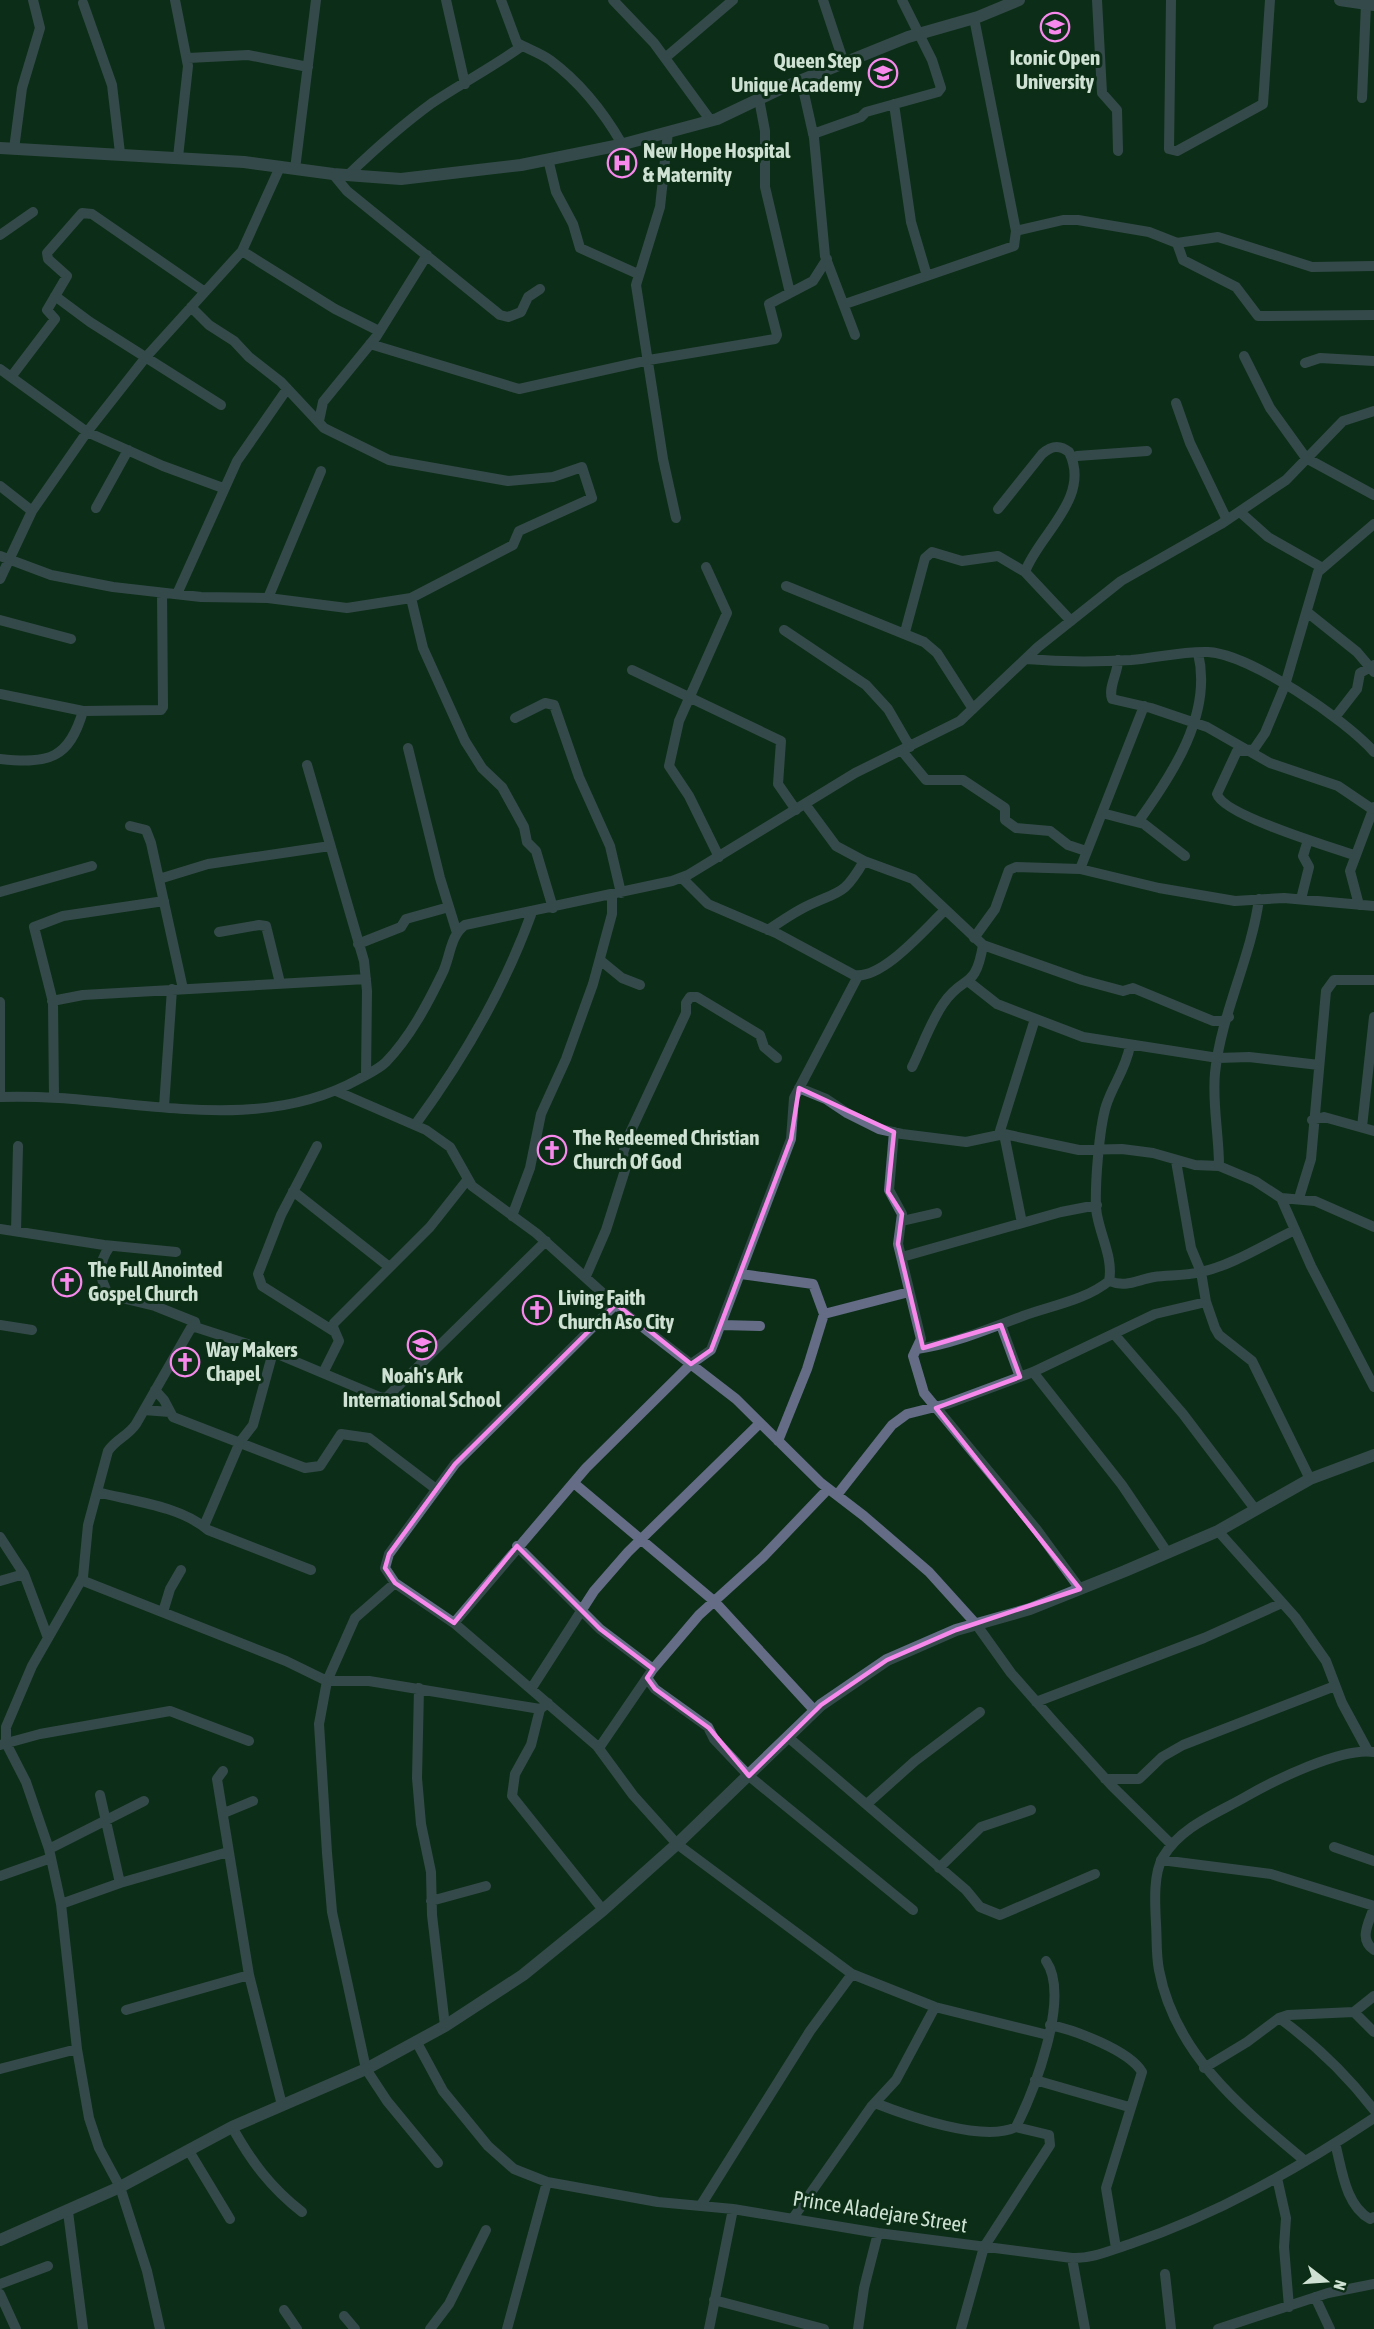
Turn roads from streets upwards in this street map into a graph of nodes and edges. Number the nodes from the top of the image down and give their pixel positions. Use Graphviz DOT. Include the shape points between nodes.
graph roads {
  1 [pos="33,0"];
  2 [pos="175,0"];
  3 [pos="316,0"];
  4 [pos="446,0"];
  5 [pos="501,0"];
  6 [pos="613,0"];
  7 [pos="733,0"];
  8 [pos="823,0"];
  9 [pos="902,0"];
  10 [pos="1019,0"];
  11 [pos="1097,0"];
  12 [pos="1171,0"];
  13 [pos="1270,0"];
  14 [pos="1340,0"];
  15 [pos="83,3"];
  16 [pos="1370,5"];
  17 [pos="974,18"];
  18 [pos="918,34"];
  19 [pos="522,46"];
  20 [pos="188,58"];
  21 [pos="665,58"];
  22 [pos="844,63"];
  23 [pos="308,67"];
  24 [pos="801,80"];
  25 [pos="465,84"];
  26 [pos="1362,98"];
  27 [pos="759,99"];
  28 [pos="894,104"];
  29 [pos="711,121"];
  30 [pos="668,132"];
  31 [pos="813,134"];
  32 [pos="622,144"];
  33 [pos="0,148"];
  34 [pos="14,149"];
  35 [pos="1118,151"];
  36 [pos="120,153"];
  37 [pos="178,157"];
  38 [pos="548,159"];
  39 [pos="280,167"];
  40 [pos="295,169"];
  41 [pos="333,174"];
  42 [pos="348,175"];
  43 [pos="33,212"];
  44 [pos="1016,231"];
  45 [pos="0,235"];
  46 [pos="1177,243"];
  47 [pos="242,251"];
  48 [pos="427,255"];
  49 [pos="827,260"];
  50 [pos="1374,266"];
  51 [pos="638,274"];
  52 [pos="927,276"];
  53 [pos="815,278"];
  54 [pos="835,279"];
  55 [pos="540,289"];
  56 [pos="205,292"];
  57 [pos="789,293"];
  58 [pos="55,296"];
  59 [pos="844,304"];
  60 [pos="191,307"];
  61 [pos="1374,315"];
  62 [pos="379,331"];
  63 [pos="855,335"];
  64 [pos="370,344"];
  65 [pos="1244,356"];
  66 [pos="146,357"];
  67 [pos="649,360"];
  68 [pos="1374,361"];
  69 [pos="1305,363"];
  70 [pos="0,369"];
  71 [pos="11,377"];
  72 [pos="287,388"];
  73 [pos="1176,403"];
  74 [pos="221,405"];
  75 [pos="1374,411"];
  76 [pos="319,421"];
  77 [pos="87,432"];
  78 [pos="128,450"];
  79 [pos="1148,451"];
  80 [pos="1306,458"];
  81 [pos="1072,459"];
  82 [pos="321,471"];
  83 [pos="0,486"];
  84 [pos="223,488"];
  85 [pos="1374,495"];
  86 [pos="96,508"];
  87 [pos="998,509"];
  88 [pos="32,511"];
  89 [pos="1240,512"];
  90 [pos="676,518"];
  91 [pos="1227,520"];
  92 [pos="1374,524"];
  93 [pos="5,558"];
  94 [pos="706,567"];
  95 [pos="1321,567"];
  96 [pos="1025,572"];
  97 [pos="0,579"];
  98 [pos="786,586"];
  99 [pos="162,592"];
  100 [pos="177,594"];
  101 [pos="268,598"];
  102 [pos="411,598"];
  103 [pos="1306,612"];
  104 [pos="0,620"];
  105 [pos="1071,621"];
  106 [pos="784,630"];
  107 [pos="905,632"];
  108 [pos="71,639"];
  109 [pos="1198,653"];
  110 [pos="1026,659"];
  111 [pos="1118,660"];
  112 [pos="1373,669"];
  113 [pos="632,670"];
  114 [pos="1285,685"];
  115 [pos="0,694"];
  116 [pos="690,698"];
  117 [pos="1144,706"];
  118 [pos="973,710"];
  119 [pos="83,711"];
  120 [pos="1335,716"];
  121 [pos="514,718"];
  122 [pos="1194,724"];
  123 [pos="408,748"];
  124 [pos="906,749"];
  125 [pos="1250,750"];
  126 [pos="1374,752"];
  127 [pos="0,759"];
  128 [pos="307,765"];
  129 [pos="801,807"];
  130 [pos="1373,808"];
  131 [pos="1102,813"];
  132 [pos="1138,822"];
  133 [pos="130,826"];
  134 [pos="1308,840"];
  135 [pos="330,846"];
  136 [pos="1086,851"];
  137 [pos="1185,855"];
  138 [pos="1354,855"];
  139 [pos="719,857"];
  140 [pos="864,861"];
  141 [pos="92,866"];
  142 [pos="1080,869"];
  143 [pos="682,878"];
  144 [pos="159,879"];
  145 [pos="0,892"];
  146 [pos="616,894"];
  147 [pos="1260,899"];
  148 [pos="1301,899"];
  149 [pos="164,901"];
  150 [pos="1359,905"];
  151 [pos="1374,906"];
  152 [pos="449,907"];
  153 [pos="553,908"];
  154 [pos="944,911"];
  155 [pos="532,912"];
  156 [pos="768,930"];
  157 [pos="219,932"];
  158 [pos="457,933"];
  159 [pos="974,938"];
  160 [pos="358,944"];
  161 [pos="983,945"];
  162 [pos="600,960"];
  163 [pos="858,976"];
  164 [pos="366,979"];
  165 [pos="1374,980"];
  166 [pos="969,982"];
  167 [pos="280,983"];
  168 [pos="640,985"];
  169 [pos="178,989"];
  170 [pos="52,1001"];
  171 [pos="0,1002"];
  172 [pos="1229,1017"];
  173 [pos="1374,1017"];
  174 [pos="1035,1019"];
  175 [pos="1213,1021"];
  176 [pos="1223,1040"];
  177 [pos="1130,1046"];
  178 [pos="777,1058"];
  179 [pos="1218,1058"];
  180 [pos="1319,1065"];
  181 [pos="912,1067"];
  182 [pos="366,1075"];
  183 [pos="799,1088"];
  184 [pos="336,1091"];
  185 [pos="54,1098"];
  186 [pos="164,1107"];
  187 [pos="1314,1107"];
  188 [pos="1324,1117"];
  189 [pos="1312,1120"];
  190 [pos="415,1125"];
  191 [pos="1362,1127"];
  192 [pos="1374,1131"];
  193 [pos="894,1132"];
  194 [pos="1002,1134"];
  195 [pos="18,1146"];
  196 [pos="317,1146"];
  197 [pos="1100,1150"];
  198 [pos="1176,1161"];
  199 [pos="1220,1166"];
  200 [pos="468,1179"];
  201 [pos="293,1191"];
  202 [pos="1281,1198"];
  203 [pos="1299,1198"];
  204 [pos="1097,1205"];
  205 [pos="938,1213"];
  206 [pos="512,1216"];
  207 [pos="902,1221"];
  208 [pos="1022,1223"];
  209 [pos="1374,1227"];
  210 [pos="0,1229"];
  211 [pos="1295,1230"];
  212 [pos="16,1231"];
  213 [pos="546,1241"];
  214 [pos="110,1246"];
  215 [pos="176,1252"];
  216 [pos="902,1257"];
  217 [pos="388,1266"];
  218 [pos="1201,1272"];
  219 [pos="741,1274"];
  220 [pos="586,1276"];
  221 [pos="1109,1281"];
  222 [pos="909,1292"];
  223 [pos="1206,1302"];
  224 [pos="616,1304"];
  225 [pos="824,1314"];
  226 [pos="0,1324"];
  227 [pos="722,1324"];
  228 [pos="1000,1325"];
  229 [pos="196,1326"];
  230 [pos="760,1326"];
  231 [pos="32,1330"];
  232 [pos="335,1332"];
  233 [pos="1114,1334"];
  234 [pos="916,1349"];
  235 [pos="273,1352"];
  236 [pos="691,1364"];
  237 [pos="1033,1372"];
  238 [pos="323,1373"];
  239 [pos="1020,1377"];
  240 [pos="1374,1387"];
  241 [pos="155,1390"];
  242 [pos="924,1393"];
  243 [pos="936,1408"];
  244 [pos="144,1410"];
  245 [pos="918,1410"];
  246 [pos="170,1412"];
  247 [pos="760,1423"];
  248 [pos="778,1440"];
  249 [pos="240,1442"];
  250 [pos="1374,1455"];
  251 [pos="1310,1479"];
  252 [pos="575,1484"];
  253 [pos="436,1489"];
  254 [pos="97,1492"];
  255 [pos="832,1492"];
  256 [pos="1255,1509"];
  257 [pos="204,1526"];
  258 [pos="1218,1531"];
  259 [pos="0,1537"];
  260 [pos="641,1540"];
  261 [pos="517,1546"];
  262 [pos="1167,1552"];
  263 [pos="181,1569"];
  264 [pos="311,1570"];
  265 [pos="24,1574"];
  266 [pos="81,1580"];
  267 [pos="0,1581"];
  268 [pos="395,1583"];
  269 [pos="1080,1589"];
  270 [pos="714,1601"];
  271 [pos="1282,1603"];
  272 [pos="163,1611"];
  273 [pos="580,1611"];
  274 [pos="454,1623"];
  275 [pos="976,1624"];
  276 [pos="48,1638"];
  277 [pos="650,1673"];
  278 [pos="327,1681"];
  279 [pos="1335,1686"];
  280 [pos="419,1688"];
  281 [pos="531,1689"];
  282 [pos="1036,1702"];
  283 [pos="544,1706"];
  284 [pos="815,1712"];
  285 [pos="980,1712"];
  286 [pos="789,1738"];
  287 [pos="249,1742"];
  288 [pos="3,1744"];
  289 [pos="599,1749"];
  290 [pos="1371,1752"];
  291 [pos="223,1771"];
  292 [pos="749,1776"];
  293 [pos="1105,1779"];
  294 [pos="100,1795"];
  295 [pos="144,1801"];
  296 [pos="253,1801"];
  297 [pos="868,1803"];
  298 [pos="1031,1810"];
  299 [pos="224,1813"];
  300 [pos="106,1819"];
  301 [pos="677,1844"];
  302 [pos="1172,1845"];
  303 [pos="1334,1847"];
  304 [pos="228,1852"];
  305 [pos="50,1854"];
  306 [pos="1161,1860"];
  307 [pos="1374,1861"];
  308 [pos="939,1868"];
  309 [pos="1095,1874"];
  310 [pos="0,1876"];
  311 [pos="120,1883"];
  312 [pos="486,1886"];
  313 [pos="432,1901"];
  314 [pos="61,1904"];
  315 [pos="1374,1906"];
  316 [pos="603,1910"];
  317 [pos="913,1910"];
  318 [pos="1374,1950"];
  319 [pos="1046,1961"];
  320 [pos="852,1974"];
  321 [pos="249,1976"];
  322 [pos="1374,1996"];
  323 [pos="935,2007"];
  324 [pos="126,2010"];
  325 [pos="1354,2012"];
  326 [pos="1279,2018"];
  327 [pos="445,2026"];
  328 [pos="1049,2030"];
  329 [pos="1374,2032"];
  330 [pos="416,2041"];
  331 [pos="76,2049"];
  332 [pos="1204,2068"];
  333 [pos="0,2069"];
  334 [pos="366,2069"];
  335 [pos="1035,2080"];
  336 [pos="875,2103"];
  337 [pos="282,2105"];
  338 [pos="1129,2106"];
  339 [pos="1374,2110"];
  340 [pos="1374,2118"];
  341 [pos="232,2127"];
  342 [pos="1016,2127"];
  343 [pos="1335,2144"];
  344 [pos="189,2151"];
  345 [pos="1305,2161"];
  346 [pos="438,2163"];
  347 [pos="1276,2178"];
  348 [pos="547,2182"];
  349 [pos="120,2187"];
  350 [pos="701,2205"];
  351 [pos="733,2209"];
  352 [pos="68,2212"];
  353 [pos="302,2212"];
  354 [pos="1374,2217"];
  355 [pos="793,2218"];
  356 [pos="230,2219"];
  357 [pos="486,2230"];
  358 [pos="878,2233"];
  359 [pos="0,2240"];
  360 [pos="984,2247"];
  361 [pos="1116,2248"];
  362 [pos="1072,2258"];
  363 [pos="48,2266"];
  364 [pos="1165,2274"];
  365 [pos="0,2284"];
  366 [pos="1374,2284"];
  367 [pos="0,2294"];
  368 [pos="1315,2297"];
  369 [pos="714,2300"];
  370 [pos="1289,2307"];
  371 [pos="284,2310"];
  372 [pos="344,2316"];
  373 [pos="510,2328"];
  374 [pos="16,2329"];
  375 [pos="83,2329"];
  376 [pos="160,2329"];
  377 [pos="297,2329"];
  378 [pos="355,2329"];
  379 [pos="430,2329"];
  380 [pos="709,2329"];
  381 [pos="824,2329"];
  382 [pos="858,2329"];
  383 [pos="961,2329"];
  384 [pos="1085,2329"];
  385 [pos="1171,2329"];
  386 [pos="1218,2329"];
  387 [pos="1330,2329"];
  1 -- 34 [label="street" via="40,28 22,88"];
  2 -- 20 [label="street"];
  3 -- 23 [label="street"];
  4 -- 25 [label="street"];
  5 -- 19 [label="street" via="514,37"];
  6 -- 21 [label="street"];
  7 -- 21 [label="street"];
  8 -- 22 [label="street"];
  9 -- 18 [label="street"];
  10 -- 17 [label="street"];
  11 -- 35 [label="street" via="1102,93 1117,110"];
  12 -- 13 [label="street" via="1169,149 1177,152 1263,104"];
  14 -- 16 [label="street"];
  15 -- 36 [label="street" via="112,85"];
  16 -- 26 [label="street"];
  17 -- 18 [label="street"];
  17 -- 44 [label="street"];
  18 -- 22 [label="street"];
  18 -- 28 [label="street" via="941,88"];
  19 -- 25 [label="street"];
  19 -- 32 [label="street" via="549,59 581,87 604,112"];
  20 -- 23 [label="street" via="248,56"];
  20 -- 37 [label="street"];
  21 -- 29 [label="street"];
  22 -- 24 [label="street"];
  23 -- 40 [label="street"];
  24 -- 27 [label="street"];
  24 -- 31 [label="street"];
  25 -- 42 [label="street" via="386,138"];
  27 -- 29 [label="street"];
  27 -- 57 [label="street" via="765,131 765,187"];
  28 -- 31 [label="street"];
  28 -- 52 [label="street" via="911,222"];
  29 -- 30 [label="street"];
  30 -- 32 [label="street"];
  30 -- 51 [label="street" via="660,207"];
  31 -- 49 [label="street"];
  32 -- 38 [label="street"];
  33 -- 34 [label="street"];
  34 -- 36 [label="street"];
  36 -- 37 [label="street"];
  37 -- 39 [label="street"];
  38 -- 42 [label="street" via="401,179"];
  38 -- 51 [label="street" via="556,192 573,224 580,248"];
  39 -- 40 [label="street"];
  39 -- 47 [label="street"];
  40 -- 41 [label="street"];
  41 -- 42 [label="street"];
  41 -- 48 [label="street" via="347,191"];
  43 -- 45 [label="street"];
  44 -- 46 [label="street" via="1078,220 1149,232"];
  44 -- 52 [label="street" via="1014,246"];
  46 -- 50 [label="street" via="1218,237 1312,267"];
  46 -- 61 [label="street" via="1183,260 1236,287 1258,316"];
  47 -- 56 [label="street"];
  47 -- 62 [label="street"];
  48 -- 55 [label="street" via="484,303 508,317 521,312 528,297"];
  48 -- 62 [label="street"];
  49 -- 53 [label="street"];
  49 -- 54 [label="street"];
  51 -- 67 [label="street" via="636,285"];
  52 -- 59 [label="street"];
  53 -- 54 [label="street"];
  53 -- 57 [label="street"];
  54 -- 59 [label="street"];
  56 -- 58 [label="street" via="88,212 82,213 49,248 48,259 67,276"];
  56 -- 60 [label="street"];
  57 -- 67 [label="street" via="769,304 775,339"];
  58 -- 66 [label="street"];
  58 -- 71 [label="street" via="46,309 55,319"];
  59 -- 63 [label="street"];
  60 -- 66 [label="street"];
  60 -- 72 [label="street"];
  62 -- 64 [label="street"];
  64 -- 67 [label="street" via="519,389"];
  64 -- 76 [label="street" via="323,402"];
  65 -- 80 [label="street" via="1270,408"];
  66 -- 74 [label="street"];
  66 -- 77 [label="street"];
  67 -- 90 [label="street"];
  68 -- 69 [label="street" via="1320,358"];
  70 -- 71 [label="street"];
  71 -- 77 [label="street"];
  72 -- 76 [label="street"];
  72 -- 84 [label="street" via="237,460"];
  73 -- 91 [label="street" via="1190,443"];
  75 -- 80 [label="street" via="1343,421"];
  76 -- 102 [label="street" via="330,432 389,460 459,474 508,481 553,477 584,468 593,494 590,501 519,531 513,545"];
  77 -- 78 [label="street"];
  77 -- 88 [label="street"];
  78 -- 84 [label="street"];
  78 -- 86 [label="street"];
  79 -- 81 [label="street"];
  80 -- 85 [label="street"];
  80 -- 89 [label="street" via="1286,480"];
  81 -- 87 [label="street" via="1063,447 1050,448 1027,469"];
  81 -- 96 [label="street" via="1071,497"];
  82 -- 101 [label="street"];
  83 -- 88 [label="street"];
  84 -- 100 [label="street"];
  88 -- 93 [label="street"];
  89 -- 91 [label="street"];
  89 -- 95 [label="street" via="1268,537"];
  91 -- 105 [label="street" via="1121,581"];
  92 -- 95 [label="street"];
  93 -- 97 [label="street"];
  93 -- 99 [label="street" via="51,575"];
  94 -- 116 [label="street" via="727,613"];
  95 -- 103 [label="street"];
  96 -- 105 [label="street"];
  96 -- 107 [label="street" via="998,556 962,561 928,554"];
  98 -- 107 [label="street"];
  99 -- 100 [label="street"];
  99 -- 119 [label="street" via="162,709"];
  100 -- 101 [label="street"];
  101 -- 102 [label="street" via="348,608"];
  102 -- 153 [label="street" via="423,648 465,741 482,768 502,787 524,827 527,842 536,851"];
  103 -- 112 [label="street"];
  103 -- 114 [label="street"];
  104 -- 108 [label="street"];
  105 -- 110 [label="street"];
  106 -- 124 [label="street" via="866,685 888,709"];
  107 -- 118 [label="street" via="938,653"];
  109 -- 111 [label="street"];
  109 -- 114 [label="street" via="1229,656"];
  109 -- 122 [label="street" via="1201,676"];
  110 -- 111 [label="street"];
  110 -- 118 [label="street"];
  111 -- 117 [label="street" via="1111,697"];
  112 -- 120 [label="street" via="1360,673 1351,698"];
  113 -- 116 [label="street"];
  114 -- 120 [label="street"];
  114 -- 125 [label="street" via="1265,732"];
  115 -- 119 [label="street"];
  116 -- 129 [label="street" via="781,741 778,784"];
  116 -- 139 [label="street" via="679,721 669,766"];
  117 -- 122 [label="street"];
  117 -- 131 [label="street"];
  118 -- 124 [label="street"];
  119 -- 127 [label="street" via="71,744 61,753 17,761"];
  120 -- 126 [label="street"];
  121 -- 146 [label="street" via="546,703 554,705 579,777 610,846"];
  122 -- 125 [label="street"];
  122 -- 132 [label="street" via="1169,778"];
  123 -- 152 [label="street"];
  124 -- 129 [label="street" via="855,773"];
  124 -- 136 [label="street" via="926,780 963,780 1007,809 1005,820 1012,827 1050,831 1068,845"];
  125 -- 130 [label="street" via="1270,763 1338,786"];
  125 -- 134 [label="street" via="1237,751 1217,790 1218,798 1227,807"];
  128 -- 135 [label="street"];
  129 -- 139 [label="street"];
  129 -- 140 [label="street" via="836,846"];
  130 -- 138 [label="street"];
  131 -- 132 [label="street"];
  131 -- 136 [label="street"];
  132 -- 137 [label="street"];
  133 -- 144 [label="street" via="146,830"];
  134 -- 138 [label="street"];
  134 -- 148 [label="street" via="1303,856 1309,867"];
  135 -- 144 [label="street" via="208,864"];
  135 -- 160 [label="street"];
  136 -- 142 [label="street"];
  138 -- 150 [label="street" via="1350,871"];
  139 -- 143 [label="street"];
  140 -- 154 [label="street" via="913,879"];
  140 -- 156 [label="street" via="851,883 837,895 805,907"];
  141 -- 145 [label="street"];
  142 -- 147 [label="street" via="1235,901"];
  142 -- 159 [label="street" via="1009,870 995,909"];
  143 -- 146 [label="street"];
  143 -- 156 [label="street" via="708,904"];
  144 -- 149 [label="street"];
  146 -- 153 [label="street"];
  146 -- 162 [label="street"];
  147 -- 148 [label="street"];
  147 -- 172 [label="street"];
  148 -- 150 [label="street"];
  149 -- 169 [label="street"];
  149 -- 170 [label="street" via="63,916 36,924 34,930"];
  150 -- 151 [label="street"];
  152 -- 158 [label="street"];
  152 -- 160 [label="street" via="406,919 401,927"];
  153 -- 155 [label="street"];
  154 -- 159 [label="street"];
  154 -- 163 [label="street" via="891,961 872,974"];
  155 -- 158 [label="street" via="465,925"];
  155 -- 190 [label="street" via="482,1019 437,1096"];
  156 -- 163 [label="street"];
  157 -- 167 [label="street" via="266,926"];
  158 -- 182 [label="street" via="443,972 405,1041 384,1065"];
  159 -- 161 [label="street"];
  160 -- 164 [label="street"];
  161 -- 166 [label="street" via="979,967"];
  161 -- 175 [label="street" via="1082,980 1123,991 1133,988"];
  162 -- 168 [label="street" via="622,978"];
  162 -- 206 [label="street" via="566,1059 541,1114 530,1168"];
  163 -- 183 [label="street"];
  164 -- 167 [label="street"];
  164 -- 182 [label="street"];
  165 -- 180 [label="street" via="1339,979 1330,984 1324,1000"];
  166 -- 174 [label="street" via="984,997"];
  166 -- 181 [label="street" via="959,985 944,1003"];
  167 -- 169 [label="street"];
  169 -- 170 [label="street" via="83,995"];
  169 -- 186 [label="street"];
  170 -- 185 [label="street"];
  171 -- 185 [label="street" via="0,1097"];
  172 -- 175 [label="street" via="1222,1022"];
  172 -- 176 [label="street"];
  173 -- 191 [label="street"];
  174 -- 177 [label="street" via="1083,1037"];
  174 -- 194 [label="street"];
  175 -- 176 [label="street"];
  176 -- 179 [label="street"];
  177 -- 179 [label="street"];
  177 -- 197 [label="street" via="1125,1068 1107,1104"];
  178 -- 220 [label="street" via="764,1047 760,1035 697,997 690,997 629,1135 623,1153 626,1167"];
  179 -- 180 [label="street" via="1249,1057"];
  179 -- 199 [label="street" via="1215,1075"];
  180 -- 187 [label="street"];
  182 -- 184 [label="street"];
  183 -- 193 [label="street" via="879,1129"];
  183 -- 219 [label="street" via="791,1139"];
  184 -- 186 [label="street" via="270,1108"];
  184 -- 190 [label="street"];
  185 -- 186 [label="street"];
  187 -- 188 [label="street"];
  187 -- 189 [label="street"];
  188 -- 189 [label="street"];
  188 -- 191 [label="street"];
  189 -- 203 [label="street" via="1310,1163"];
  190 -- 200 [label="street" via="450,1148"];
  191 -- 192 [label="street"];
  193 -- 194 [label="street" via="966,1142"];
  193 -- 207 [label="street" via="889,1190"];
  194 -- 197 [label="street" via="1046,1145"];
  194 -- 208 [label="street"];
  195 -- 212 [label="street"];
  196 -- 201 [label="street"];
  197 -- 198 [label="street" via="1143,1152"];
  197 -- 204 [label="street"];
  198 -- 199 [label="street"];
  198 -- 218 [label="street" via="1191,1248"];
  199 -- 202 [label="street"];
  200 -- 206 [label="street" via="484,1197"];
  200 -- 217 [label="street" via="430,1227"];
  201 -- 217 [label="street"];
  201 -- 232 [label="street" via="258,1274 259,1281"];
  202 -- 203 [label="street"];
  202 -- 211 [label="street"];
  203 -- 209 [label="street"];
  204 -- 208 [label="street"];
  204 -- 221 [label="street"];
  205 -- 207 [label="street"];
  206 -- 213 [label="street"];
  207 -- 216 [label="street" via="898,1239"];
  208 -- 216 [label="street"];
  210 -- 212 [label="street"];
  211 -- 218 [label="street"];
  211 -- 240 [label="street"];
  212 -- 214 [label="street"];
  213 -- 220 [label="street"];
  213 -- 238 [label="street" via="387,1397"];
  214 -- 215 [label="street"];
  214 -- 229 [label="street" via="102,1258 100,1281 109,1295 154,1306 195,1322"];
  216 -- 222 [label="street"];
  217 -- 232 [label="street" via="336,1320"];
  218 -- 221 [label="street" via="1152,1277 1134,1284"];
  218 -- 223 [label="street"];
  219 -- 225 [label="street" via="813,1284"];
  219 -- 227 [label="street"];
  220 -- 224 [label="street"];
  221 -- 228 [label="street" via="1078,1297"];
  222 -- 225 [label="street"];
  222 -- 234 [label="street" via="921,1339"];
  223 -- 233 [label="street" via="1155,1314"];
  223 -- 251 [label="street" via="1219,1335 1252,1361"];
  224 -- 236 [label="street"];
  224 -- 253 [label="street" via="455,1464"];
  225 -- 248 [label="street"];
  226 -- 231 [label="street"];
  227 -- 230 [label="street"];
  227 -- 236 [label="street" via="711,1350"];
  228 -- 234 [label="street" via="935,1347"];
  228 -- 239 [label="street"];
  229 -- 235 [label="street"];
  229 -- 241 [label="street" via="189,1329"];
  232 -- 238 [label="street" via="339,1341"];
  233 -- 237 [label="street"];
  233 -- 256 [label="street" via="1191,1423"];
  234 -- 242 [label="street" via="913,1356"];
  235 -- 238 [label="street"];
  235 -- 249 [label="street" via="257,1415"];
  236 -- 247 [label="street"];
  236 -- 252 [label="street" via="586,1468"];
  237 -- 239 [label="street"];
  237 -- 262 [label="street" via="1122,1485"];
  239 -- 243 [label="street"];
  241 -- 244 [label="street"];
  241 -- 246 [label="street"];
  242 -- 243 [label="street"];
  242 -- 245 [label="street"];
  243 -- 245 [label="street"];
  243 -- 269 [label="street" via="1037,1530"];
  244 -- 246 [label="street"];
  244 -- 254 [label="street" via="128,1436 108,1451"];
  245 -- 255 [label="street" via="892,1425"];
  246 -- 249 [label="street" via="173,1417"];
  247 -- 248 [label="street"];
  247 -- 260 [label="street"];
  248 -- 255 [label="street"];
  249 -- 253 [label="street" via="313,1468 324,1460 341,1434 365,1437"];
  249 -- 257 [label="street"];
  250 -- 251 [label="street"];
  251 -- 256 [label="street"];
  252 -- 260 [label="street"];
  252 -- 261 [label="street"];
  253 -- 268 [label="street" via="389,1554 385,1568"];
  254 -- 257 [label="street" via="169,1511"];
  254 -- 266 [label="street"];
  255 -- 270 [label="street"];
  255 -- 275 [label="street" via="929,1572"];
  256 -- 258 [label="street"];
  257 -- 264 [label="street"];
  258 -- 262 [label="street"];
  258 -- 271 [label="street"];
  259 -- 265 [label="street"];
  260 -- 270 [label="street"];
  260 -- 273 [label="street"];
  261 -- 273 [label="street"];
  261 -- 274 [label="street"];
  262 -- 269 [label="street"];
  263 -- 272 [label="street"];
  265 -- 267 [label="street"];
  265 -- 276 [label="street"];
  266 -- 272 [label="street"];
  266 -- 276 [label="street"];
  268 -- 274 [label="street"];
  268 -- 278 [label="street" via="355,1618"];
  269 -- 275 [label="street" via="1030,1609"];
  270 -- 277 [label="street"];
  270 -- 284 [label="street"];
  271 -- 279 [label="street" via="1326,1661"];
  271 -- 282 [label="street" via="1204,1638"];
  272 -- 278 [label="street"];
  273 -- 277 [label="street"];
  273 -- 281 [label="street"];
  274 -- 281 [label="street"];
  275 -- 282 [label="street"];
  275 -- 284 [label="street" via="887,1659"];
  276 -- 288 [label="street" via="32,1665 6,1727"];
  277 -- 289 [label="street"];
  277 -- 292 [label="street" via="655,1689 708,1728"];
  278 -- 280 [label="street" via="369,1681"];
  278 -- 334 [label="street" via="319,1724 332,1912"];
  279 -- 290 [label="street"];
  279 -- 293 [label="street" via="1182,1745 1139,1779"];
  280 -- 283 [label="street"];
  280 -- 313 [label="street" via="417,1778 421,1824 432,1872"];
  281 -- 283 [label="street"];
  282 -- 293 [label="street"];
  283 -- 289 [label="street"];
  283 -- 316 [label="street" via="531,1745 515,1774 512,1796"];
  284 -- 286 [label="street"];
  285 -- 297 [label="street"];
  286 -- 292 [label="street"];
  286 -- 297 [label="street"];
  287 -- 288 [label="street" via="170,1711"];
  288 -- 305 [label="street" via="26,1782"];
  289 -- 301 [label="street"];
  290 -- 302 [label="street" via="1353,1752 1288,1773 1200,1820"];
  291 -- 299 [label="street" via="217,1779"];
  292 -- 301 [label="street"];
  292 -- 317 [label="street"];
  293 -- 302 [label="street"];
  294 -- 300 [label="street"];
  295 -- 300 [label="street"];
  296 -- 299 [label="street"];
  297 -- 308 [label="street"];
  298 -- 308 [label="street" via="981,1827"];
  299 -- 304 [label="street"];
  300 -- 305 [label="street"];
  300 -- 311 [label="street"];
  301 -- 316 [label="street"];
  301 -- 320 [label="street"];
  302 -- 306 [label="street"];
  303 -- 307 [label="street"];
  304 -- 311 [label="street"];
  304 -- 321 [label="street"];
  305 -- 310 [label="street"];
  305 -- 314 [label="street"];
  306 -- 315 [label="street" via="1271,1874"];
  306 -- 332 [label="street" via="1156,1916 1159,1970 1188,2045"];
  308 -- 309 [label="street" via="980,1907 1000,1915"];
  311 -- 314 [label="street"];
  312 -- 313 [label="street"];
  313 -- 327 [label="street" via="436,1971"];
  314 -- 331 [label="street"];
  315 -- 318 [label="street" via="1364,1938"];
  316 -- 327 [label="street" via="523,1975"];
  319 -- 328 [label="street" via="1055,1986"];
  320 -- 323 [label="street"];
  320 -- 350 [label="street" via="810,2031"];
  321 -- 324 [label="street"];
  321 -- 337 [label="street"];
  322 -- 325 [label="street"];
  323 -- 328 [label="street"];
  323 -- 336 [label="street" via="896,2080"];
  325 -- 326 [label="street"];
  325 -- 329 [label="street"];
  326 -- 332 [label="street"];
  326 -- 339 [label="street" via="1310,2041"];
  327 -- 330 [label="street"];
  328 -- 335 [label="street"];
  328 -- 338 [label="street" via="1072,2029 1140,2068 1142,2076"];
  330 -- 334 [label="street"];
  330 -- 348 [label="street, Prince Aladejare Street" via="443,2091 488,2146 514,2169"];
  331 -- 333 [label="street"];
  331 -- 349 [label="street" via="89,2118"];
  332 -- 345 [label="street" via="1249,2114"];
  334 -- 337 [label="street"];
  334 -- 346 [label="street"];
  335 -- 338 [label="street"];
  335 -- 342 [label="street"];
  336 -- 342 [label="street" via="981,2133 1002,2133"];
  336 -- 355 [label="street"];
  337 -- 341 [label="street"];
  338 -- 361 [label="street" via="1106,2188"];
  340 -- 343 [label="street, Prince Aladejare Street"];
  341 -- 344 [label="street"];
  341 -- 353 [label="street" via="252,2162 277,2192"];
  342 -- 360 [label="street" via="1048,2135 1050,2145"];
  343 -- 345 [label="street, Prince Aladejare Street"];
  343 -- 354 [label="street" via="1351,2202 1361,2214"];
  344 -- 349 [label="street"];
  344 -- 356 [label="street"];
  345 -- 347 [label="street, Prince Aladejare Street"];
  347 -- 361 [label="street, Prince Aladejare Street" via="1178,2228"];
  347 -- 370 [label="street" via="1286,2218"];
  348 -- 350 [label="street, Prince Aladejare Street" via="658,2202"];
  348 -- 373 [label="street"];
  349 -- 352 [label="street"];
  349 -- 376 [label="street" via="147,2271"];
  350 -- 351 [label="street, Prince Aladejare Street"];
  351 -- 355 [label="street, Prince Aladejare Street"];
  351 -- 369 [label="street"];
  352 -- 359 [label="street"];
  352 -- 375 [label="street"];
  355 -- 358 [label="street, Prince Aladejare Street"];
  357 -- 379 [label="street" via="449,2304"];
  358 -- 360 [label="street, Prince Aladejare Street"];
  358 -- 382 [label="street"];
  360 -- 362 [label="street, Prince Aladejare Street"];
  360 -- 383 [label="street"];
  361 -- 362 [label="street, Prince Aladejare Street"];
  362 -- 384 [label="street"];
  363 -- 365 [label="street"];
  364 -- 385 [label="street"];
  366 -- 368 [label="street"];
  367 -- 374 [label="street"];
  368 -- 370 [label="street"];
  368 -- 387 [label="street"];
  369 -- 380 [label="street"];
  369 -- 381 [label="street"];
  370 -- 386 [label="street"];
  371 -- 377 [label="street"];
  372 -- 378 [label="street"];
}
